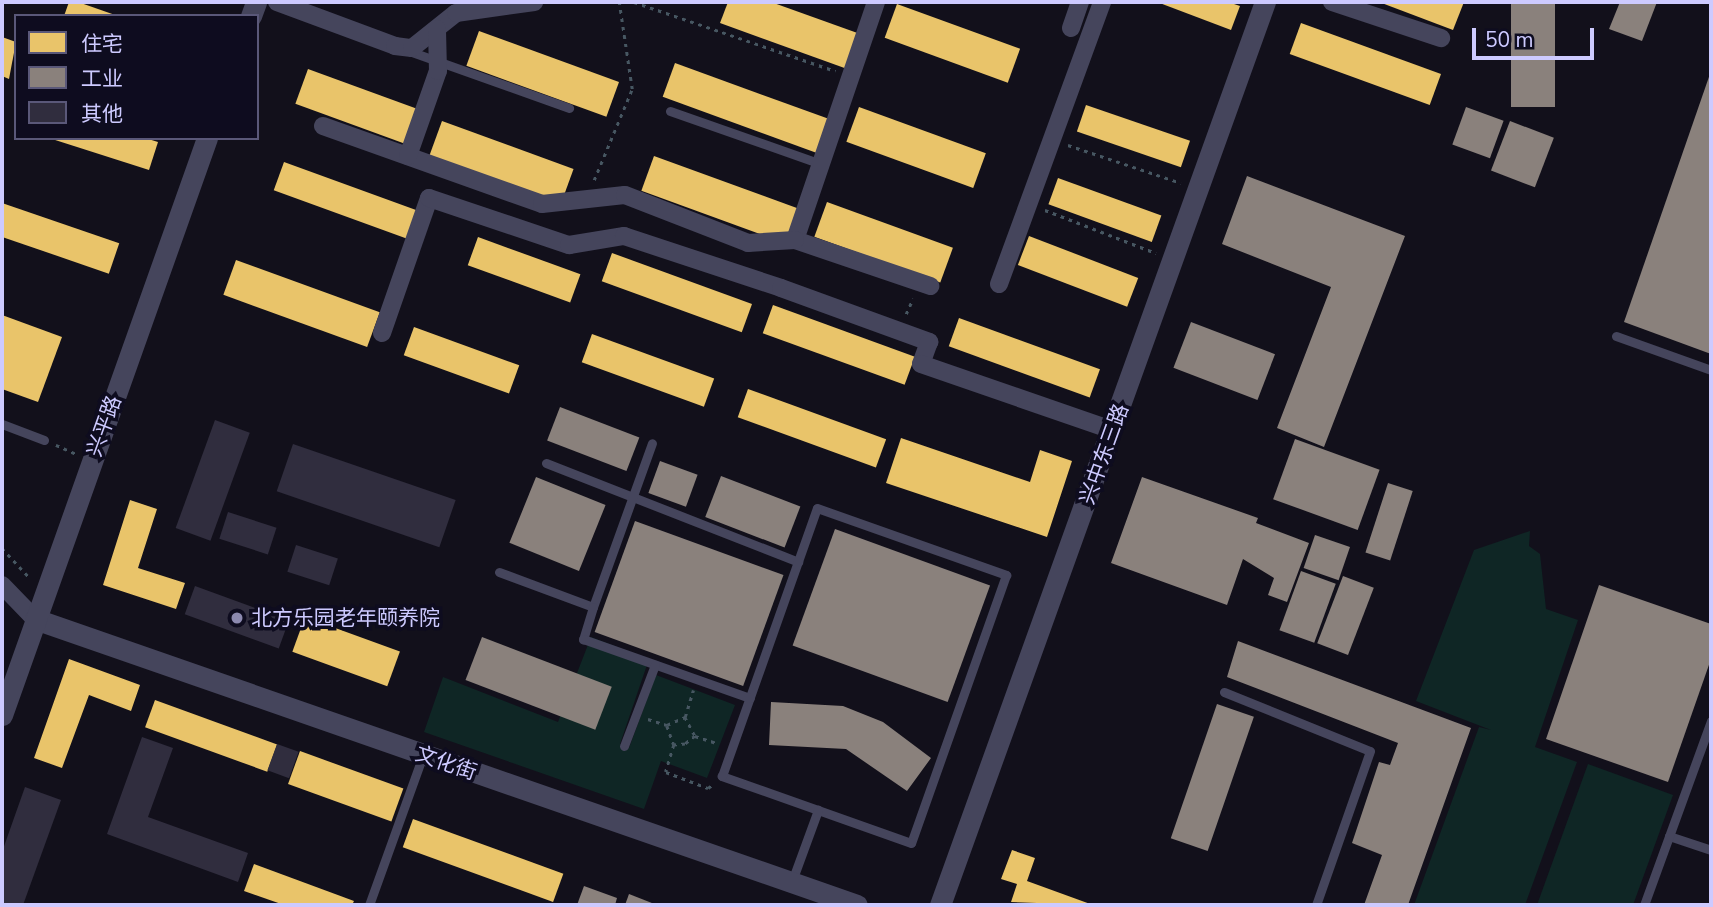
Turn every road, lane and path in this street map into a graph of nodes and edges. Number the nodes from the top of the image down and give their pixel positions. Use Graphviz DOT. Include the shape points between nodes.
graph roads {
  1 [pos="277,2"];
  2 [pos="534,2"];
  3 [pos="619,2"];
  4 [pos="634,2"];
  5 [pos="1080,2"];
  6 [pos="1102,2"];
  7 [pos="1265,2"];
  8 [pos="1332,2"];
  9 [pos="873,3"];
  10 [pos="1071,27"];
  11 [pos="437,29"];
  12 [pos="1441,38"];
  13 [pos="395,46"];
  14 [pos="438,62"];
  15 [pos="851,76"];
  16 [pos="569,108"];
  17 [pos="670,111"];
  18 [pos="323,126"];
  19 [pos="1052,139"];
  20 [pos="206,140"];
  21 [pos="408,156"];
  22 [pos="821,164"];
  23 [pos="1198,189"];
  24 [pos="586,199"];
  25 [pos="1028,203"];
  26 [pos="794,240"];
  27 [pos="1173,260"];
  28 [pos="999,284"];
  29 [pos="925,285"];
  30 [pos="899,330"];
  31 [pos="382,333"];
  32 [pos="1616,336"];
  33 [pos="1711,370"];
  34 [pos="2,424"];
  35 [pos="1112,430"];
  36 [pos="44,440"];
  37 [pos="652,443"];
  38 [pos="546,463"];
  39 [pos="632,497"];
  40 [pos="2,548"];
  41 [pos="798,562"];
  42 [pos="499,572"];
  43 [pos="2,585"];
  44 [pos="44,593"];
  45 [pos="593,607"];
  46 [pos="35,619"];
  47 [pos="655,665"];
  48 [pos="697,679"];
  49 [pos="1224,692"];
  50 [pos="750,698"];
  51 [pos="2,715"];
  52 [pos="636,715"];
  53 [pos="685,717"];
  54 [pos="1711,721"];
  55 [pos="667,725"];
  56 [pos="695,736"];
  57 [pos="674,745"];
  58 [pos="624,746"];
  59 [pos="732,749"];
  60 [pos="423,755"];
  61 [pos="722,776"];
  62 [pos="818,810"];
  63 [pos="1669,836"];
  64 [pos="1711,850"];
  65 [pos="792,883"];
  66 [pos="369,905"];
  67 [pos="857,905"];
  68 [pos="940,905"];
  69 [pos="1316,905"];
  70 [pos="1644,905"];
  1 -- 13 [label="street"];
  2 -- 11 [label="street" via="472,7"];
  3 -- 24 [label="path" via="632,89"];
  4 -- 15 [label="path"];
  5 -- 10 [label="street"];
  6 -- 19 [label="street"];
  7 -- 23 [label="street, 兴中东三路"];
  8 -- 12 [label="street"];
  9 -- 15 [label="street"];
  11 -- 13 [label="street" via="411,48"];
  11 -- 14 [label="street"];
  13 -- 14 [label="lane"];
  14 -- 16 [label="lane"];
  14 -- 21 [label="street"];
  15 -- 22 [label="street"];
  17 -- 22 [label="lane"];
  18 -- 21 [label="street"];
  19 -- 23 [label="path"];
  19 -- 25 [label="street"];
  20 -- 44 [label="street, 兴平路"];
  21 -- 24 [label="street" via="542,204"];
  22 -- 26 [label="street"];
  23 -- 27 [label="street, 兴中东三路"];
  24 -- 26 [label="street" via="625,195 748,243"];
  25 -- 27 [label="path"];
  25 -- 28 [label="street"];
  26 -- 29 [label="street"];
  27 -- 35 [label="street, 兴中东三路"];
  29 -- 30 [label="path"];
  30 -- 31 [label="street" via="624,236 569,245 429,198"];
  30 -- 35 [label="street" via="929,342 921,364"];
  32 -- 33 [label="lane"];
  34 -- 36 [label="lane"];
  35 -- 68 [label="street, 兴中东三路"];
  37 -- 39 [label="lane"];
  38 -- 39 [label="lane"];
  39 -- 41 [label="lane"];
  39 -- 45 [label="lane"];
  40 -- 44 [label="path"];
  41 -- 50 [label="lane"];
  41 -- 62 [label="lane" via="817,508 1006,575 911,843"];
  42 -- 45 [label="lane"];
  43 -- 46 [label="street"];
  44 -- 46 [label="street, 兴平路"];
  45 -- 47 [label="lane" via="583,639"];
  46 -- 51 [label="street, 兴平路"];
  46 -- 60 [label="street, 文化街"];
  47 -- 48 [label="lane"];
  47 -- 52 [label="lane"];
  48 -- 50 [label="lane"];
  48 -- 53 [label="path"];
  49 -- 69 [label="lane" via="1370,751"];
  50 -- 59 [label="lane"];
  52 -- 55 [label="path"];
  52 -- 58 [label="lane"];
  53 -- 55 [label="path"];
  53 -- 56 [label="path"];
  54 -- 63 [label="lane"];
  55 -- 57 [label="path"];
  56 -- 57 [label="path"];
  56 -- 59 [label="path"];
  57 -- 61 [label="path" via="666,772 708,788"];
  59 -- 61 [label="lane"];
  60 -- 65 [label="street, 文化街"];
  60 -- 66 [label="lane"];
  61 -- 62 [label="lane"];
  62 -- 65 [label="lane"];
  63 -- 64 [label="lane"];
  63 -- 70 [label="lane"];
  65 -- 67 [label="street, 文化街"];
}
